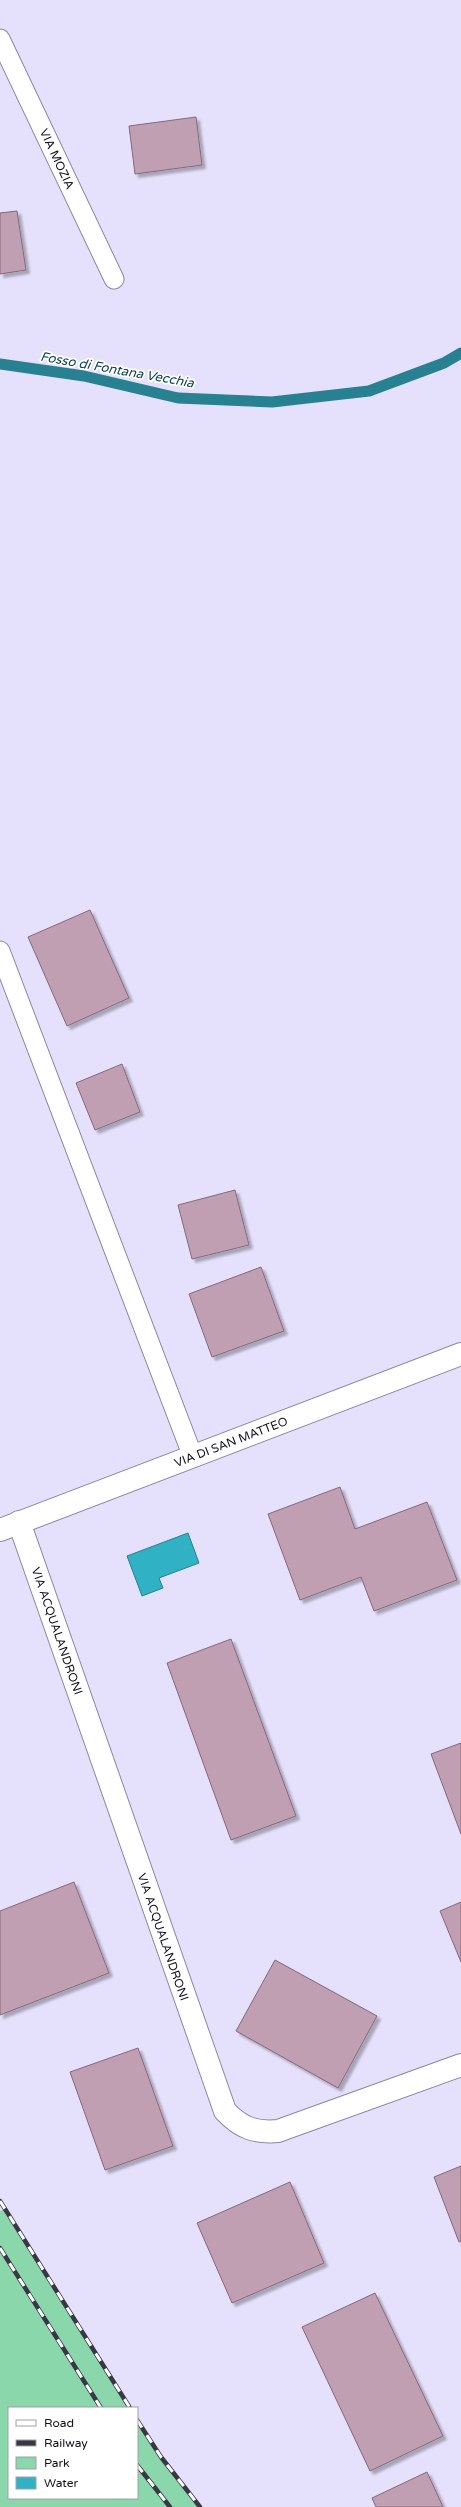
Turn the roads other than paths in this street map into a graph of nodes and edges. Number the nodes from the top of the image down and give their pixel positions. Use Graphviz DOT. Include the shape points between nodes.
graph roads {
  1 [pos="0,39"];
  2 [pos="114,279"];
  3 [pos="0,951"];
  4 [pos="461,1354"];
  5 [pos="193,1457"];
  6 [pos="10,1526"];
  7 [pos="461,2065"];
  1 -- 2 [label="lane, VIA MOZIA"];
  3 -- 5 [label="lane"];
  4 -- 5 [label="street, VIA DI SAN MATTEO"];
  5 -- 6 [label="street, VIA DI SAN MATTEO"];
  6 -- 7 [label="street, VIA ACQUALANDRONI" via="225,2111 248,2130 278,2132"];
}
